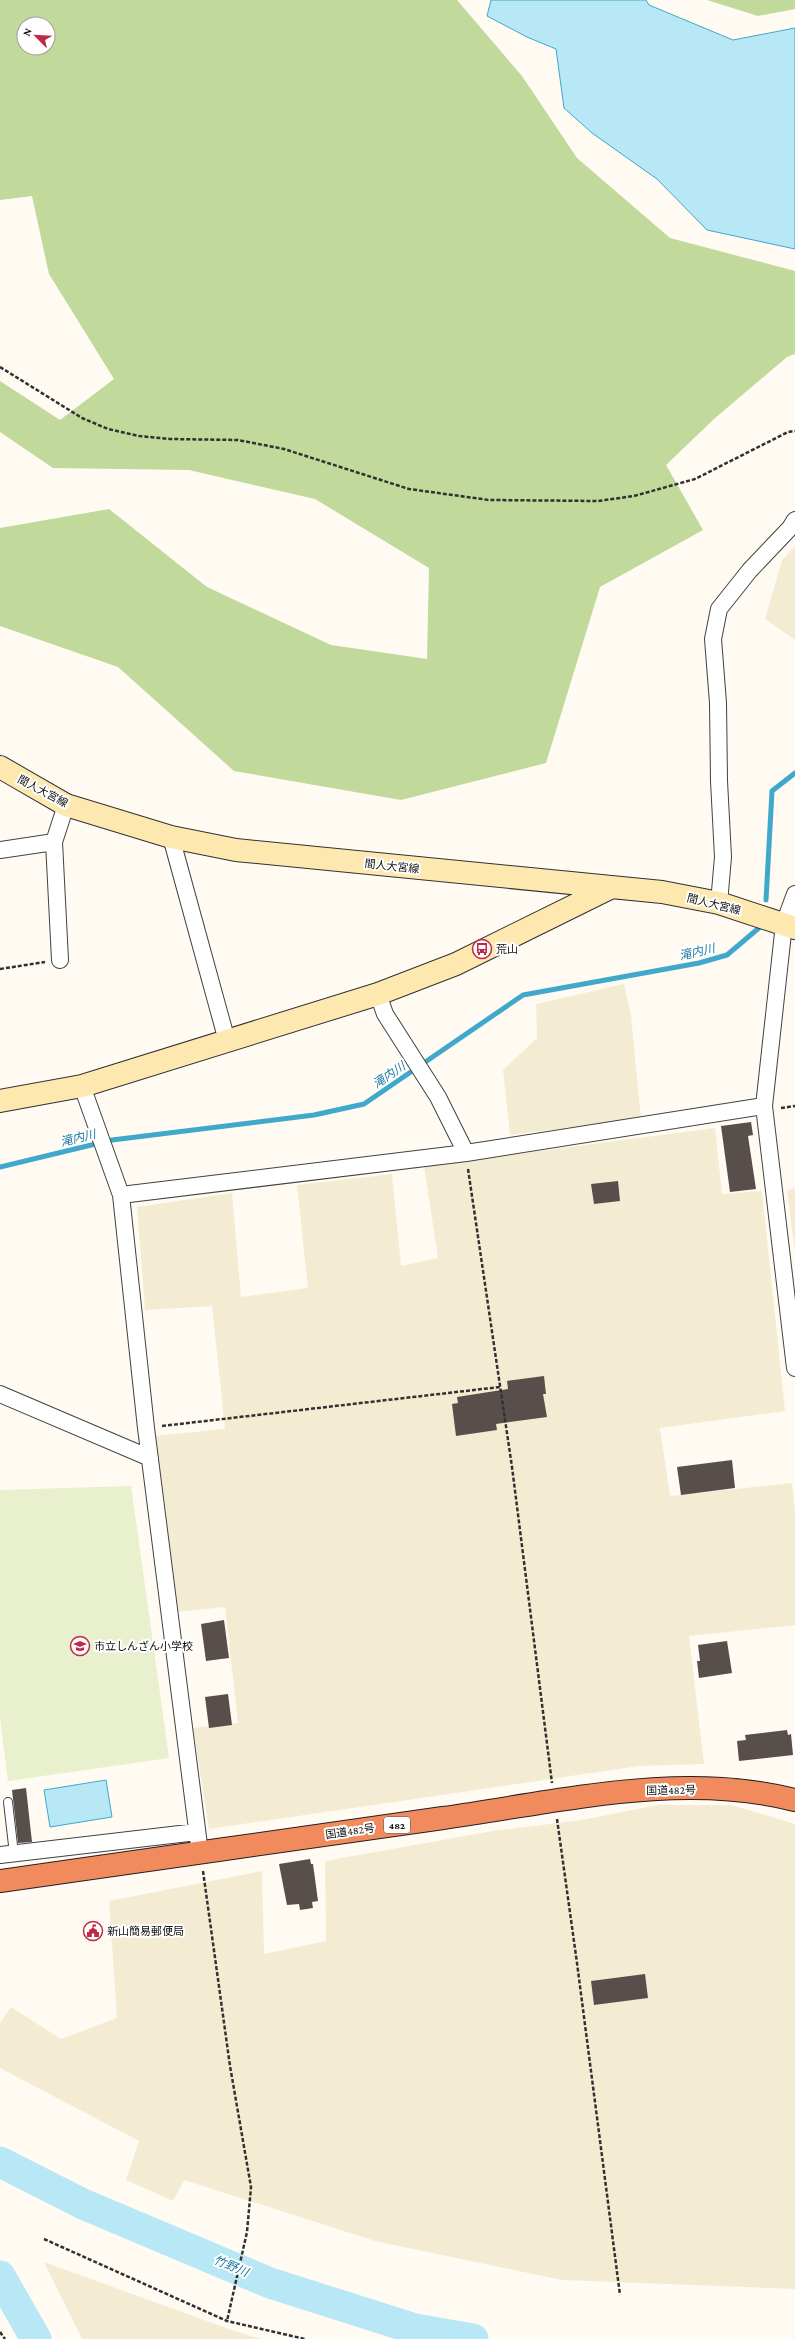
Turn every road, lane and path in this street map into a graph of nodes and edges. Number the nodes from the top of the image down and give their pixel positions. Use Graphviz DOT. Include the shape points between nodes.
graph roads {
  1 [pos="0,367"];
  2 [pos="795,431"];
  3 [pos="795,520"];
  4 [pos="0,767"];
  5 [pos="66,805"];
  6 [pos="171,837"];
  7 [pos="54,842"];
  8 [pos="0,850"];
  9 [pos="610,888"];
  10 [pos="795,894"];
  11 [pos="719,903"];
  12 [pos="789,926"];
  13 [pos="60,960"];
  14 [pos="0,969"];
  15 [pos="378,994"];
  16 [pos="227,1041"];
  17 [pos="82,1086"];
  18 [pos="0,1101"];
  19 [pos="764,1106"];
  20 [pos="466,1153"];
  21 [pos="121,1195"];
  22 [pos="790,1267"];
  23 [pos="795,1368"];
  24 [pos="500,1387"];
  25 [pos="0,1394"];
  26 [pos="146,1428"];
  27 [pos="150,1458"];
  28 [pos="795,1800"];
  29 [pos="554,1801"];
  30 [pos="8,1802"];
  31 [pos="199,1842"];
  32 [pos="7,1855"];
  33 [pos="0,1881"];
  34 [pos="44,2239"];
  35 [pos="620,2295"];
  36 [pos="227,2321"];
  37 [pos="0,2332"];
  38 [pos="5,2339"];
  39 [pos="305,2339"];
  1 -- 2 [label="path" via="82,418 108,430 170,439 238,440 284,449 409,489 489,500 598,501 634,496 695,479 788,432"];
  3 -- 11 [label="street" via="719,609 713,639 724,857"];
  4 -- 5 [label="main road, 間人大宮線"];
  5 -- 6 [label="main road, 間人大宮線"];
  5 -- 7 [label="street"];
  6 -- 9 [label="main road, 間人大宮線" via="236,850"];
  6 -- 16 [label="street"];
  7 -- 8 [label="street"];
  7 -- 13 [label="street"];
  9 -- 11 [label="main road, 間人大宮線" via="662,892"];
  9 -- 15 [label="main road" via="456,964"];
  10 -- 12 [label="street"];
  11 -- 12 [label="main road, 間人大宮線"];
  12 -- 19 [label="street"];
  13 -- 14 [label="path"];
  15 -- 16 [label="main road"];
  15 -- 20 [label="street" via="385,1014 438,1096"];
  16 -- 17 [label="main road"];
  17 -- 18 [label="main road"];
  17 -- 21 [label="street"];
  19 -- 20 [label="street"];
  19 -- 22 [label="street"];
  20 -- 21 [label="street"];
  20 -- 24 [label="path"];
  21 -- 26 [label="street"];
  22 -- 23 [label="street"];
  24 -- 26 [label="path"];
  24 -- 29 [label="path"];
  25 -- 27 [label="street"];
  26 -- 27 [label="street"];
  27 -- 31 [label="street"];
  28 -- 29 [label="highway, 国道482号 / 482" via="735,1790 661,1788"];
  29 -- 31 [label="highway, 国道482号 / 482"];
  29 -- 35 [label="path"];
  30 -- 32 [label="lane"];
  31 -- 32 [label="street"];
  31 -- 33 [label="highway, 国道482号 / 482"];
  31 -- 36 [label="path" via="230,2066 251,2187 247,2232"];
  34 -- 36 [label="path"];
  36 -- 39 [label="path"];
  37 -- 38 [label="path"];
}
